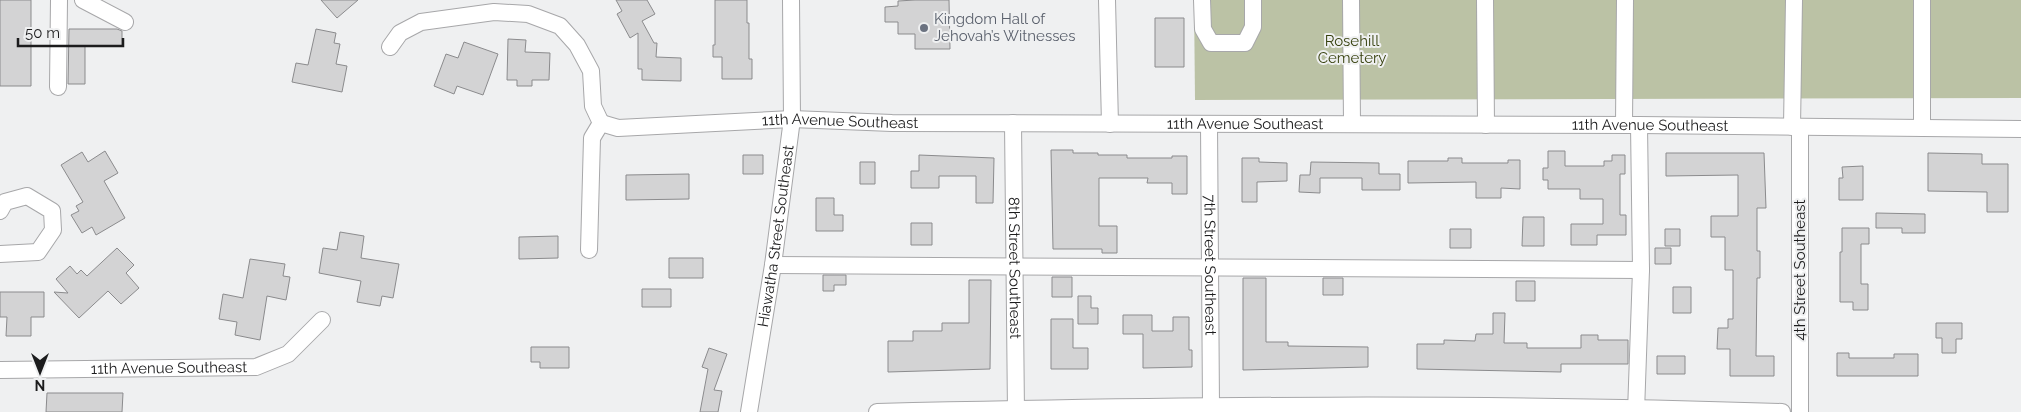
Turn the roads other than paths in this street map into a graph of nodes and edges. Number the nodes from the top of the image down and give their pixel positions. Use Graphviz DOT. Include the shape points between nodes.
graph roads {
  1 [pos="59,0"];
  2 [pos="83,0"];
  3 [pos="791,0"];
  4 [pos="1107,0"];
  5 [pos="1202,0"];
  6 [pos="1253,0"];
  7 [pos="1351,0"];
  8 [pos="1485,0"];
  9 [pos="1625,0"];
  10 [pos="1794,0"];
  11 [pos="1922,0"];
  12 [pos="125,22"];
  13 [pos="390,47"];
  14 [pos="58,87"];
  15 [pos="792,119"];
  16 [pos="601,123"];
  17 [pos="1013,123"];
  18 [pos="1110,124"];
  19 [pos="1209,124"];
  20 [pos="1352,124"];
  21 [pos="1486,125"];
  22 [pos="1632,125"];
  23 [pos="1796,127"];
  24 [pos="1922,128"];
  25 [pos="2021,129"];
  26 [pos="0,210"];
  27 [pos="589,250"];
  28 [pos="0,254"];
  29 [pos="773,265"];
  30 [pos="1014,266"];
  31 [pos="1210,266"];
  32 [pos="1641,270"];
  33 [pos="322,320"];
  34 [pos="0,370"];
  35 [pos="1211,406"];
  36 [pos="1016,410"];
  37 [pos="1636,410"];
  38 [pos="749,412"];
  39 [pos="877,412"];
  40 [pos="1782,412"];
  41 [pos="1800,412"];
  1 -- 14 [label="street"];
  2 -- 12 [label="street"];
  3 -- 15 [label="street, Hiawatha Street Southeast"];
  4 -- 18 [label="street"];
  5 -- 6 [label="street" via="1202,30 1211,42 1245,43 1253,27"];
  7 -- 20 [label="street"];
  8 -- 21 [label="street"];
  9 -- 22 [label="street"];
  10 -- 23 [label="street, 4th Street Southeast"];
  11 -- 24 [label="street"];
  13 -- 16 [label="street" via="400,33 421,22 494,12 528,14 560,26 577,45 591,71 593,106"];
  15 -- 16 [label="street, 11th Avenue Southeast" via="618,128"];
  15 -- 17 [label="street, 11th Avenue Southeast"];
  15 -- 29 [label="street, Hiawatha Street Southeast"];
  16 -- 27 [label="street" via="592,138"];
  17 -- 18 [label="street, 11th Avenue Southeast"];
  17 -- 30 [label="street, 8th Street Southeast"];
  18 -- 19 [label="street, 11th Avenue Southeast"];
  19 -- 20 [label="street, 11th Avenue Southeast"];
  19 -- 31 [label="street, 7th Street Southeast"];
  20 -- 21 [label="street, 11th Avenue Southeast"];
  21 -- 22 [label="street, 11th Avenue Southeast"];
  22 -- 23 [label="street, 11th Avenue Southeast"];
  22 -- 32 [label="street"];
  23 -- 24 [label="street, 11th Avenue Southeast"];
  23 -- 41 [label="street, 4th Street Southeast"];
  24 -- 25 [label="street, 11th Avenue Southeast"];
  26 -- 28 [label="street" via="5,202 27,196 52,211 52,230 38,252"];
  29 -- 30 [label="street"];
  29 -- 38 [label="street, Hiawatha Street Southeast"];
  30 -- 31 [label="street"];
  30 -- 36 [label="street, 8th Street Southeast"];
  31 -- 32 [label="street"];
  31 -- 35 [label="street, 7th Street Southeast"];
  32 -- 37 [label="street"];
  33 -- 34 [label="street, 11th Avenue Southeast" via="288,354 256,367"];
  35 -- 36 [label="street"];
  35 -- 37 [label="street"];
  36 -- 39 [label="street"];
  37 -- 40 [label="street"];
}
